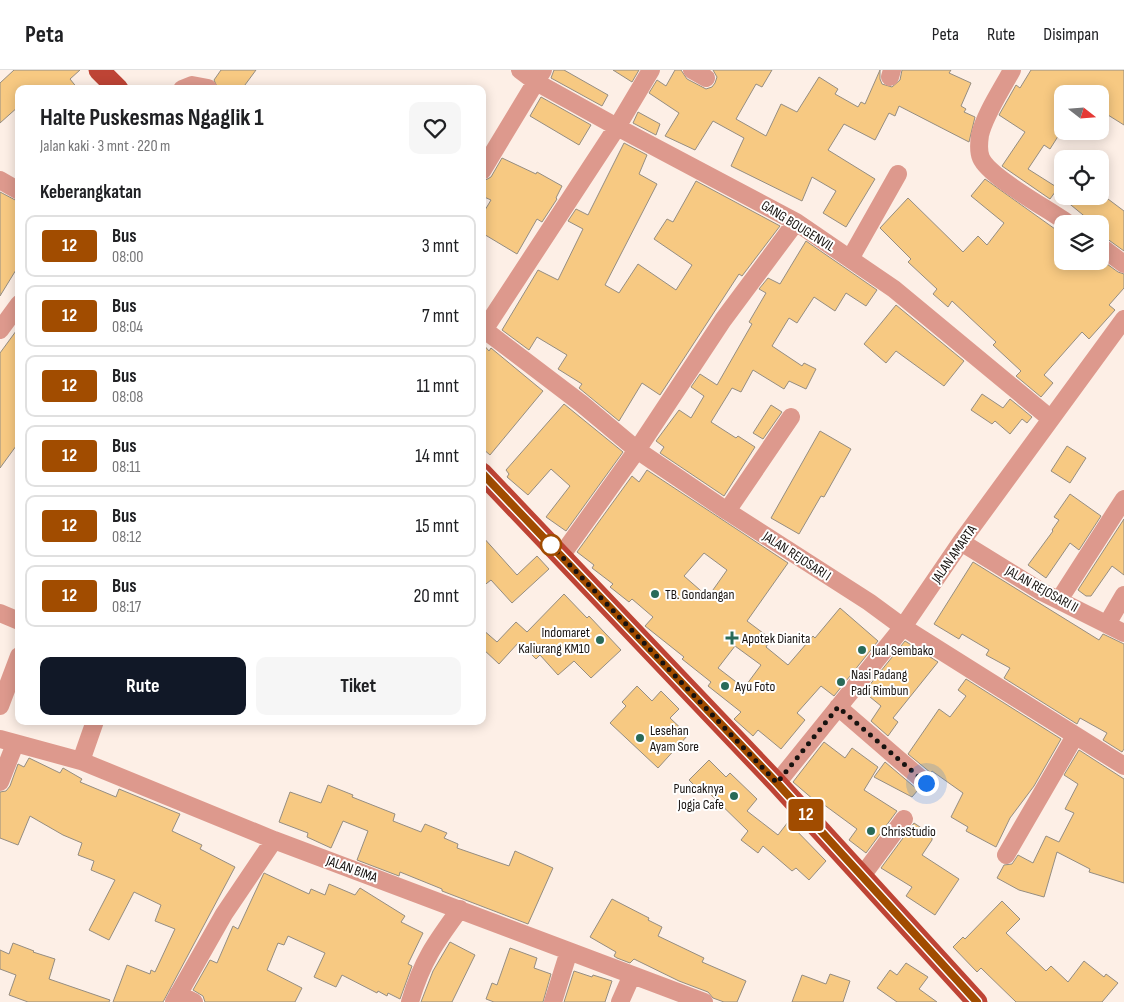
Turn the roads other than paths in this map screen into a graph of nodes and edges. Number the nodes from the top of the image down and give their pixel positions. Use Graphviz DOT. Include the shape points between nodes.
graph roads {
  1 [pos="100,70"];
  2 [pos="520,70"];
  3 [pos="651,70"];
  4 [pos="1012,70"];
  5 [pos="539,76"];
  6 [pos="114,85"];
  7 [pos="617,127"];
  8 [pos="486,164"];
  9 [pos="898,174"];
  10 [pos="0,180"];
  11 [pos="15,189"];
  12 [pos="1056,215"];
  13 [pos="796,222"];
  14 [pos="1109,253"];
  15 [pos="850,259"];
  16 [pos="1124,264"];
  17 [pos="15,309"];
  18 [pos="486,324"];
  19 [pos="1122,328"];
  20 [pos="0,330"];
  21 [pos="486,331"];
  22 [pos="791,417"];
  23 [pos="1051,419"];
  24 [pos="638,450"];
  25 [pos="486,477"];
  26 [pos="1124,499"];
  27 [pos="727,511"];
  28 [pos="961,542"];
  29 [pos="561,556"];
  30 [pos="1124,595"];
  31 [pos="1059,600"];
  32 [pos="0,613"];
  33 [pos="15,619"];
  34 [pos="1107,624"];
  35 [pos="903,627"];
  36 [pos="1124,633"];
  37 [pos="15,667"];
  38 [pos="0,706"];
  39 [pos="838,707"];
  40 [pos="94,725"];
  41 [pos="1075,736"];
  42 [pos="8,742"];
  43 [pos="81,761"];
  44 [pos="1124,766"];
  45 [pos="0,782"];
  46 [pos="777,783"];
  47 [pos="926,783"];
  48 [pos="904,819"];
  49 [pos="274,840"];
  50 [pos="1006,855"];
  51 [pos="862,876"];
  52 [pos="460,909"];
  53 [pos="569,951"];
  54 [pos="632,975"];
  55 [pos="176,998"];
  56 [pos="693,1000"];
  57 [pos="194,1002"];
  58 [pos="410,1002"];
  59 [pos="553,1002"];
  60 [pos="620,1002"];
  61 [pos="977,1002"];
  1 -- 6 [label="main road"];
  2 -- 5 [label="street, GANG BOUGENVIL"];
  3 -- 7 [label="street"];
  4 -- 12 [label="street" via="980,134 981,158 1008,183"];
  5 -- 7 [label="street, GANG BOUGENVIL"];
  5 -- 8 [label="street"];
  7 -- 13 [label="street, GANG BOUGENVIL"];
  7 -- 18 [label="street"];
  9 -- 15 [label="street"];
  10 -- 11 [label="street"];
  13 -- 15 [label="street, GANG BOUGENVIL"];
  13 -- 24 [label="street" via="723,320"];
  14 -- 16 [label="street"];
  15 -- 23 [label="street, GANG BOUGENVIL" via="894,289"];
  17 -- 20 [label="street"];
  19 -- 23 [label="street, JALAN AMARTA"];
  21 -- 24 [label="street, JALAN REJOSARI I"];
  22 -- 27 [label="street"];
  23 -- 28 [label="street, JALAN AMARTA"];
  24 -- 27 [label="street, JALAN REJOSARI I"];
  24 -- 29 [label="street"];
  25 -- 29 [label="main road"];
  26 -- 31 [label="street"];
  27 -- 35 [label="street, JALAN REJOSARI I"];
  28 -- 31 [label="street, JALAN REJOSARI II"];
  28 -- 35 [label="street, JALAN AMARTA"];
  29 -- 46 [label="main road"];
  30 -- 34 [label="street"];
  31 -- 34 [label="street, JALAN REJOSARI II"];
  32 -- 33 [label="street"];
  34 -- 36 [label="street, JALAN REJOSARI II"];
  35 -- 39 [label="street, JALAN AMARTA"];
  35 -- 41 [label="street, JALAN REJOSARI I"];
  37 -- 38 [label="street"];
  39 -- 46 [label="street, JALAN AMARTA"];
  39 -- 47 [label="street"];
  40 -- 43 [label="street"];
  41 -- 44 [label="street, JALAN REJOSARI I"];
  41 -- 50 [label="street"];
  42 -- 43 [label="street, JALAN BIMA"];
  42 -- 45 [label="street"];
  43 -- 49 [label="street, JALAN BIMA"];
  46 -- 51 [label="main road"];
  48 -- 51 [label="street"];
  49 -- 52 [label="street, JALAN BIMA"];
  49 -- 55 [label="street" via="224,914"];
  51 -- 61 [label="main road"];
  52 -- 53 [label="street, JALAN BIMA"];
  52 -- 58 [label="street" via="431,949"];
  53 -- 54 [label="street, JALAN BIMA"];
  53 -- 59 [label="street"];
  54 -- 56 [label="street, JALAN BIMA"];
  54 -- 60 [label="street"];
  55 -- 57 [label="street"];
}
